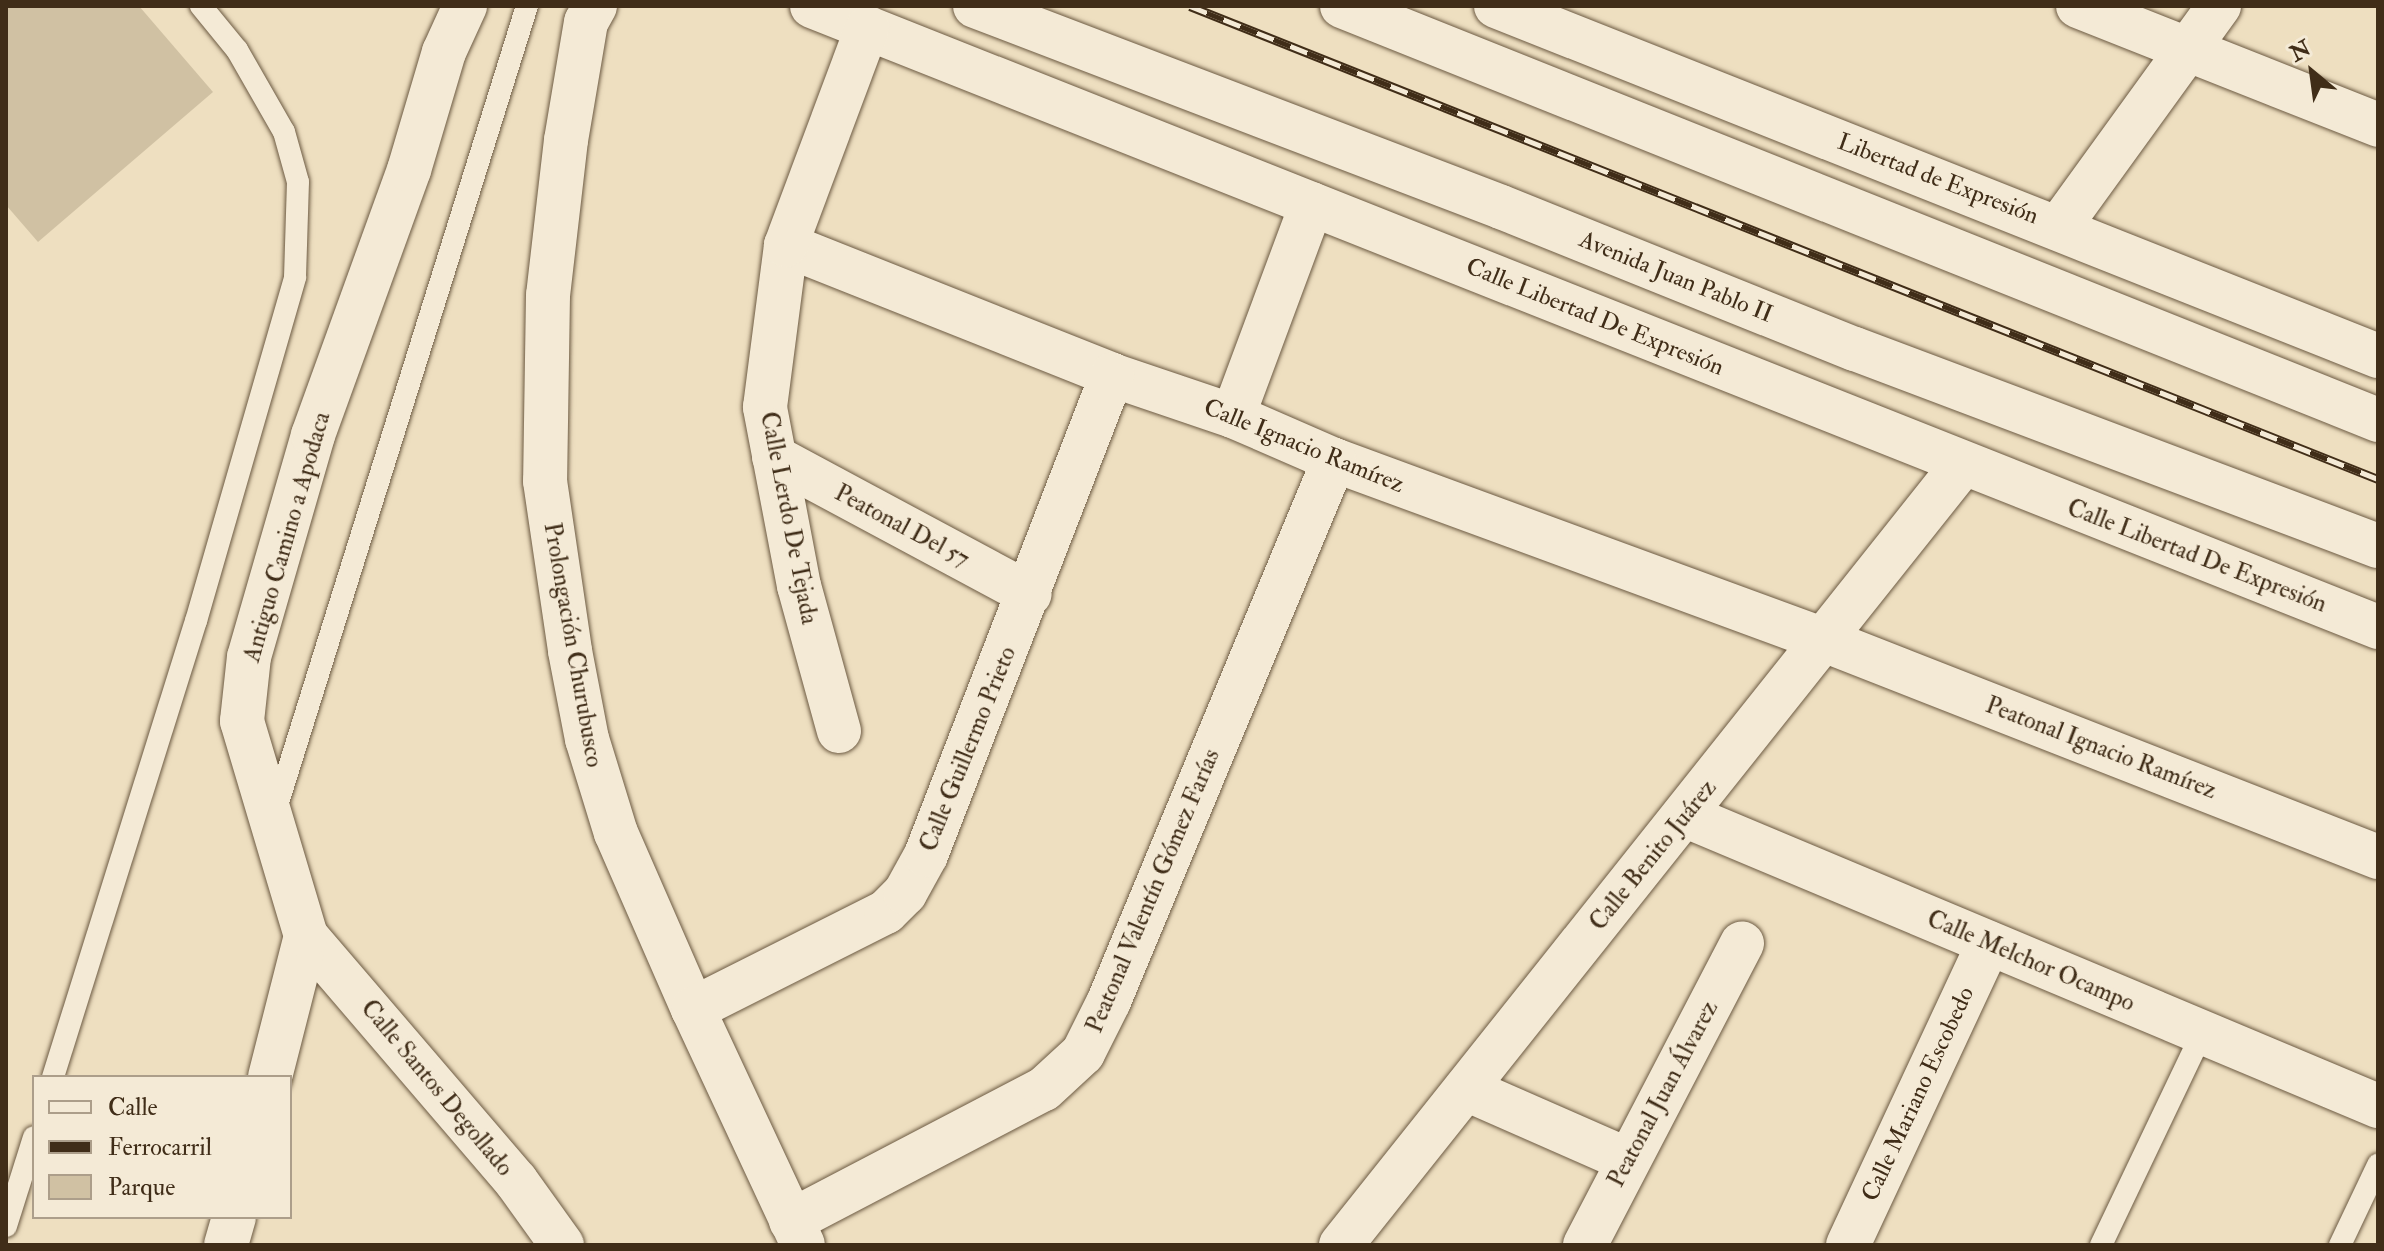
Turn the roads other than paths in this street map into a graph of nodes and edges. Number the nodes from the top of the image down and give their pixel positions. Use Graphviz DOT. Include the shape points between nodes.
graph roads {
  1 [pos="201,6"];
  2 [pos="465,6"];
  3 [pos="527,6"];
  4 [pos="595,6"];
  5 [pos="812,6"];
  6 [pos="975,6"];
  7 [pos="1342,6"];
  8 [pos="1496,6"];
  9 [pos="2078,6"];
  10 [pos="2219,6"];
  11 [pos="867,28"];
  12 [pos="2186,50"];
  13 [pos="2378,125"];
  14 [pos="1312,204"];
  15 [pos="2059,227"];
  16 [pos="786,245"];
  17 [pos="2378,356"];
  18 [pos="1112,375"];
  19 [pos="1233,416"];
  20 [pos="2378,420"];
  21 [pos="774,457"];
  22 [pos="1334,460"];
  23 [pos="1963,464"];
  24 [pos="2378,546"];
  25 [pos="1030,594"];
  26 [pos="2378,627"];
  27 [pos="1824,640"];
  28 [pos="839,731"];
  29 [pos="1684,815"];
  30 [pos="272,821"];
  31 [pos="2378,857"];
  32 [pos="306,936"];
  33 [pos="1742,943"];
  34 [pos="1989,943"];
  35 [pos="693,1009"];
  36 [pos="2202,1033"];
  37 [pos="54,1075"];
  38 [pos="271,1075"];
  39 [pos="1466,1089"];
  40 [pos="2378,1106"];
  41 [pos="32,1143"];
  42 [pos="1628,1160"];
  43 [pos="2378,1165"];
  44 [pos="6,1226"];
  45 [pos="797,1233"];
  46 [pos="562,1245"];
  47 [pos="1341,1245"];
  48 [pos="1585,1245"];
  49 [pos="1848,1245"];
  50 [pos="2101,1245"];
  51 [pos="2340,1245"];
  1 -- 37 [label="lane" via="237,50 284,132 298,182 295,277 196,621"];
  2 -- 30 [label="street, Antiguo Camino a Apodaca" via="444,52 409,170 313,435 249,657 242,721"];
  3 -- 30 [label="lane"];
  4 -- 35 [label="street, Prolongación Churubusco" via="586,22 566,140 548,295 545,481 570,651 599,786"];
  5 -- 11 [label="street, Calle Libertad De Expresión"];
  6 -- 24 [label="street, Avenida Juan Pablo II" via="1855,349"];
  7 -- 20 [label="street"];
  8 -- 15 [label="street, Libertad de Expresión"];
  9 -- 12 [label="street"];
  10 -- 12 [label="street"];
  11 -- 14 [label="street, Calle Libertad De Expresión"];
  11 -- 16 [label="street, Calle Lerdo De Tejada"];
  12 -- 13 [label="street"];
  12 -- 15 [label="street"];
  14 -- 19 [label="street"];
  14 -- 23 [label="street, Calle Libertad De Expresión"];
  15 -- 17 [label="street, Libertad de Expresión"];
  16 -- 18 [label="street, Calle Ignacio Ramírez"];
  16 -- 21 [label="street, Calle Lerdo De Tejada" via="765,407"];
  18 -- 19 [label="street, Calle Ignacio Ramírez"];
  18 -- 25 [label="street, Calle Guillermo Prieto"];
  19 -- 22 [label="street, Calle Ignacio Ramírez"];
  21 -- 25 [label="street, Peatonal Del 57"];
  21 -- 28 [label="street, Calle Lerdo De Tejada" via="799,586"];
  22 -- 27 [label="street, Calle Ignacio Ramírez"];
  22 -- 45 [label="street, Peatonal Valentín Gómez Farías" via="1083,1053 1044,1089"];
  23 -- 26 [label="street, Calle Libertad De Expresión"];
  23 -- 27 [label="street, Calle Benito Juárez"];
  25 -- 35 [label="street, Calle Guillermo Prieto" via="926,855 905,893 886,912"];
  27 -- 29 [label="street, Calle Benito Juárez"];
  27 -- 31 [label="street, Peatonal Ignacio Ramírez"];
  29 -- 34 [label="street, Calle Melchor Ocampo"];
  29 -- 39 [label="street, Calle Benito Juárez"];
  30 -- 32 [label="street, Antiguo Camino a Apodaca"];
  32 -- 38 [label="street"];
  32 -- 46 [label="street, Calle Santos Degollado" via="516,1181"];
  33 -- 42 [label="street, Peatonal Juan Álvarez"];
  34 -- 36 [label="street, Calle Melchor Ocampo"];
  34 -- 49 [label="street, Calle Mariano Escobedo"];
  35 -- 45 [label="street, Prolongación Churubusco"];
  36 -- 40 [label="street, Calle Melchor Ocampo"];
  36 -- 50 [label="lane"];
  39 -- 42 [label="street"];
  39 -- 47 [label="street, Calle Benito Juárez"];
  41 -- 44 [label="lane"];
  42 -- 48 [label="street, Peatonal Juan Álvarez"];
  43 -- 51 [label="lane"];
}
